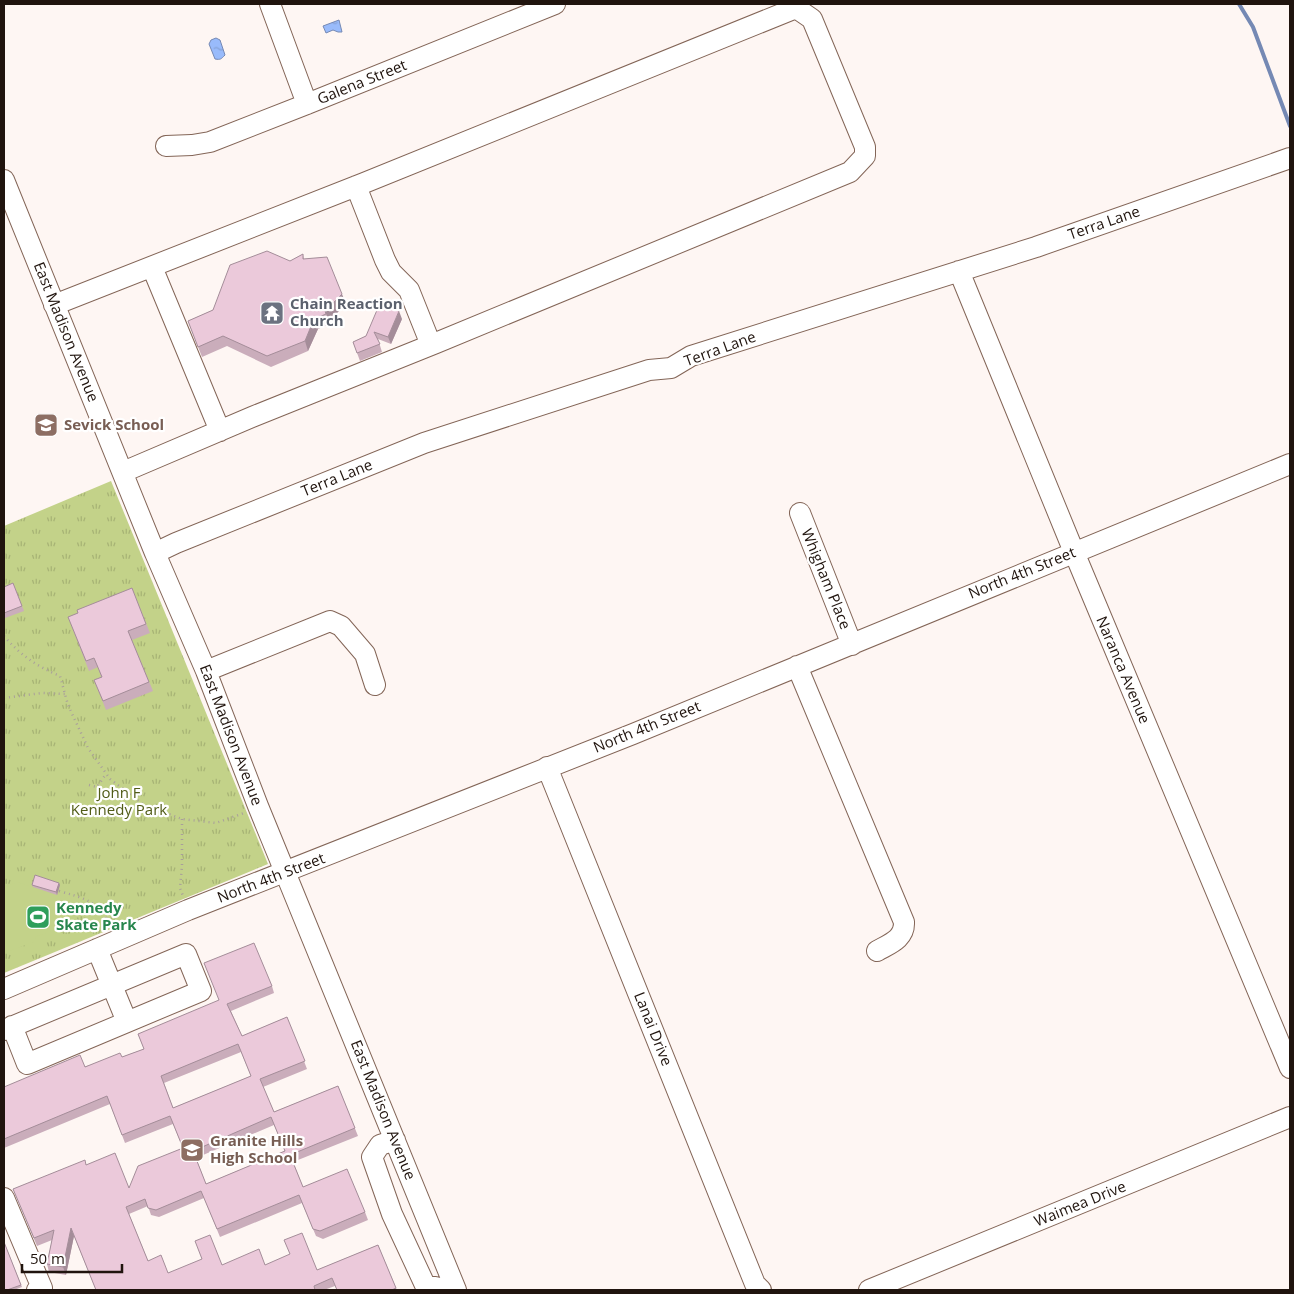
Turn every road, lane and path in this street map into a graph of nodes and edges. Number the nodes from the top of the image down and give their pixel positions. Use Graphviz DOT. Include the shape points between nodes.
graph roads {
  1 [pos="270,4"];
  2 [pos="555,4"];
  3 [pos="307,104"];
  4 [pos="166,146"];
  5 [pos="1290,158"];
  6 [pos="4,180"];
  7 [pos="356,186"];
  8 [pos="152,267"];
  9 [pos="959,271"];
  10 [pos="54,305"];
  11 [pos="431,345"];
  12 [pos="220,431"];
  13 [pos="1290,464"];
  14 [pos="123,472"];
  15 [pos="800,513"];
  16 [pos="1074,552"];
  17 [pos="155,553"];
  18 [pos="4,636"];
  19 [pos="852,645"];
  20 [pos="797,666"];
  21 [pos="206,671"];
  22 [pos="375,685"];
  23 [pos="65,694"];
  24 [pos="4,698"];
  25 [pos="547,767"];
  26 [pos="106,774"];
  27 [pos="89,785"];
  28 [pos="258,806"];
  29 [pos="182,818"];
  30 [pos="286,872"];
  31 [pos="59,891"];
  32 [pos="188,910"];
  33 [pos="110,929"];
  34 [pos="97,949"];
  35 [pos="877,951"];
  36 [pos="112,986"];
  37 [pos="4,989"];
  38 [pos="127,1022"];
  39 [pos="8,1028"];
  40 [pos="1290,1068"];
  41 [pos="1290,1117"];
  42 [pos="395,1140"];
  43 [pos="4,1198"];
  44 [pos="454,1286"];
  45 [pos="42,1290"];
  46 [pos="761,1290"];
  47 [pos="869,1290"];
  1 -- 3 [label="street"];
  2 -- 3 [label="street, Galena Street"];
  3 -- 4 [label="street, Galena Street" via="210,142"];
  5 -- 9 [label="street, Terra Lane"];
  6 -- 10 [label="street, East Madison Avenue"];
  7 -- 8 [label="street"];
  7 -- 11 [label="street" via="385,260 391,272 409,290"];
  7 -- 11 [label="street" via="787,11 796,8 812,20 865,147 865,156 850,172"];
  8 -- 10 [label="street"];
  8 -- 12 [label="street"];
  9 -- 16 [label="street, Naranca Avenue"];
  9 -- 17 [label="street, Terra Lane" via="691,356 671,368 649,370 424,443"];
  10 -- 14 [label="street, East Madison Avenue"];
  11 -- 12 [label="street"];
  12 -- 14 [label="street"];
  13 -- 16 [label="street, North 4th Street"];
  14 -- 17 [label="street, East Madison Avenue"];
  15 -- 19 [label="street, Whigham Place"];
  16 -- 19 [label="street, North 4th Street"];
  16 -- 40 [label="street, Naranca Avenue"];
  17 -- 21 [label="street, East Madison Avenue"];
  18 -- 23 [label="path" via="16,650 42,669 60,676"];
  19 -- 20 [label="street, North 4th Street"];
  20 -- 25 [label="street, North 4th Street"];
  20 -- 35 [label="street" via="904,922 901,936"];
  21 -- 22 [label="street" via="330,622 342,626 365,654"];
  21 -- 28 [label="street, East Madison Avenue"];
  23 -- 24 [label="path" via="42,693"];
  23 -- 26 [label="path" via="88,748"];
  25 -- 30 [label="street, North 4th Street"];
  25 -- 46 [label="street, Lanai Drive" via="755,1284"];
  26 -- 27 [label="path" via="97,787"];
  26 -- 29 [label="path" via="144,805"];
  28 -- 29 [label="path" via="216,823"];
  28 -- 30 [label="street, East Madison Avenue"];
  29 -- 32 [label="path" via="180,888"];
  30 -- 32 [label="street, North 4th Street"];
  30 -- 42 [label="street, East Madison Avenue"];
  31 -- 33 [label="path" via="98,906"];
  32 -- 34 [label="street, North 4th Street"];
  34 -- 36 [label="street"];
  34 -- 37 [label="street, North 4th Street"];
  36 -- 38 [label="street"];
  36 -- 38 [label="street" via="186,954 201,991"];
  36 -- 39 [label="street"];
  38 -- 39 [label="street" via="27,1064"];
  41 -- 47 [label="street, Waimea Drive"];
  42 -- 44 [label="street, East Madison Avenue"];
  42 -- 44 [label="street" via="380,1145 372,1157 392,1214 425,1285"];
  43 -- 45 [label="street"];
}
